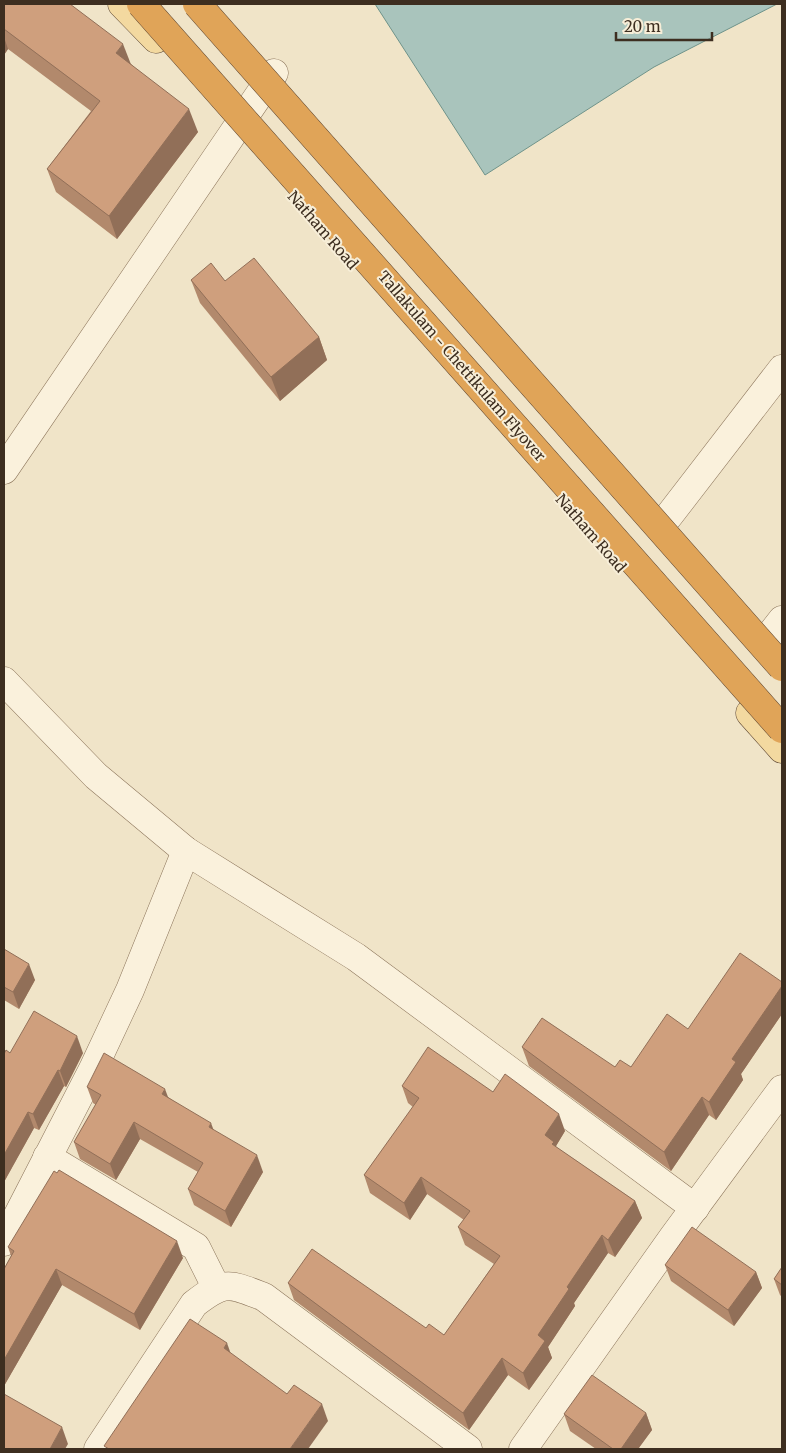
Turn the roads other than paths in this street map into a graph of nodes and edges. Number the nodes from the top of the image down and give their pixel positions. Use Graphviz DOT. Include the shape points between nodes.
graph roads {
  1 [pos="122,4"];
  2 [pos="142,4"];
  3 [pos="197,4"];
  4 [pos="212,4"];
  5 [pos="274,74"];
  6 [pos="235,129"];
  7 [pos="782,369"];
  8 [pos="4,470"];
  9 [pos="668,517"];
  10 [pos="778,634"];
  11 [pos="782,666"];
  12 [pos="4,681"];
  13 [pos="782,729"];
  14 [pos="782,749"];
  15 [pos="186,851"];
  16 [pos="782,1089"];
  17 [pos="47,1157"];
  18 [pos="695,1208"];
  19 [pos="4,1242"];
  20 [pos="216,1287"];
  21 [pos="98,1449"];
  22 [pos="468,1449"];
  23 [pos="523,1449"];
  1 -- 6 [label="main road, Natham Road"];
  2 -- 13 [label="highway, Tallakulam - Chettikulam Flyover, bridge"];
  3 -- 11 [label="highway, bridge"];
  4 -- 5 [label="main road"];
  5 -- 6 [label="street"];
  5 -- 9 [label="main road"];
  6 -- 8 [label="street"];
  6 -- 14 [label="main road, Natham Road"];
  7 -- 9 [label="street"];
  9 -- 10 [label="main road"];
  12 -- 15 [label="street" via="96,776"];
  15 -- 17 [label="street" via="130,990"];
  15 -- 18 [label="street" via="356,957"];
  16 -- 18 [label="street"];
  17 -- 19 [label="street"];
  17 -- 20 [label="street" via="196,1247"];
  18 -- 23 [label="street"];
  20 -- 21 [label="street" via="194,1304"];
  20 -- 22 [label="street" via="237,1287 264,1297"];
}
